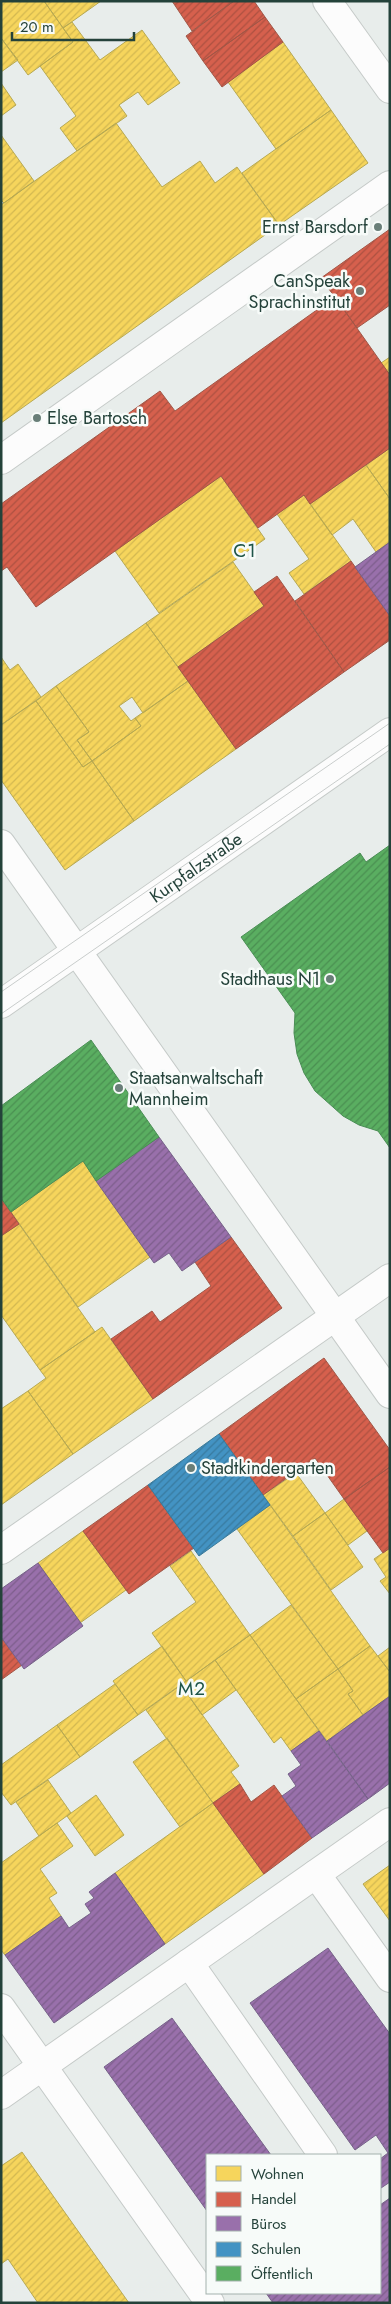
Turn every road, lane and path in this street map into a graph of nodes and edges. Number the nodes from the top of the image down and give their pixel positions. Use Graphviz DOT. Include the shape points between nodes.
graph roads {
  1 [pos="327,1"];
  2 [pos="390,89"];
  3 [pos="390,185"];
  4 [pos="1,460"];
  5 [pos="390,732"];
  6 [pos="1,844"];
  7 [pos="77,951"];
  8 [pos="1,1004"];
  9 [pos="390,1278"];
  10 [pos="335,1316"];
  11 [pos="390,1394"];
  12 [pos="1,1550"];
  13 [pos="390,1822"];
  14 [pos="316,1874"];
  15 [pos="189,1963"];
  16 [pos="390,1978"];
  17 [pos="1,2008"];
  18 [pos="42,2066"];
  19 [pos="1,2095"];
  20 [pos="322,2154"];
  21 [pos="210,2303"];
  1 -- 2 [label="street"];
  3 -- 4 [label="street"];
  5 -- 7 [label="street, Kurpfalzstraße"];
  6 -- 7 [label="street"];
  7 -- 8 [label="street, Kurpfalzstraße"];
  7 -- 10 [label="street"];
  9 -- 10 [label="street"];
  10 -- 11 [label="street"];
  10 -- 12 [label="street"];
  13 -- 14 [label="street"];
  14 -- 15 [label="street"];
  14 -- 16 [label="street"];
  15 -- 18 [label="street"];
  15 -- 20 [label="street"];
  17 -- 18 [label="street"];
  18 -- 19 [label="street"];
  18 -- 21 [label="street"];
}
